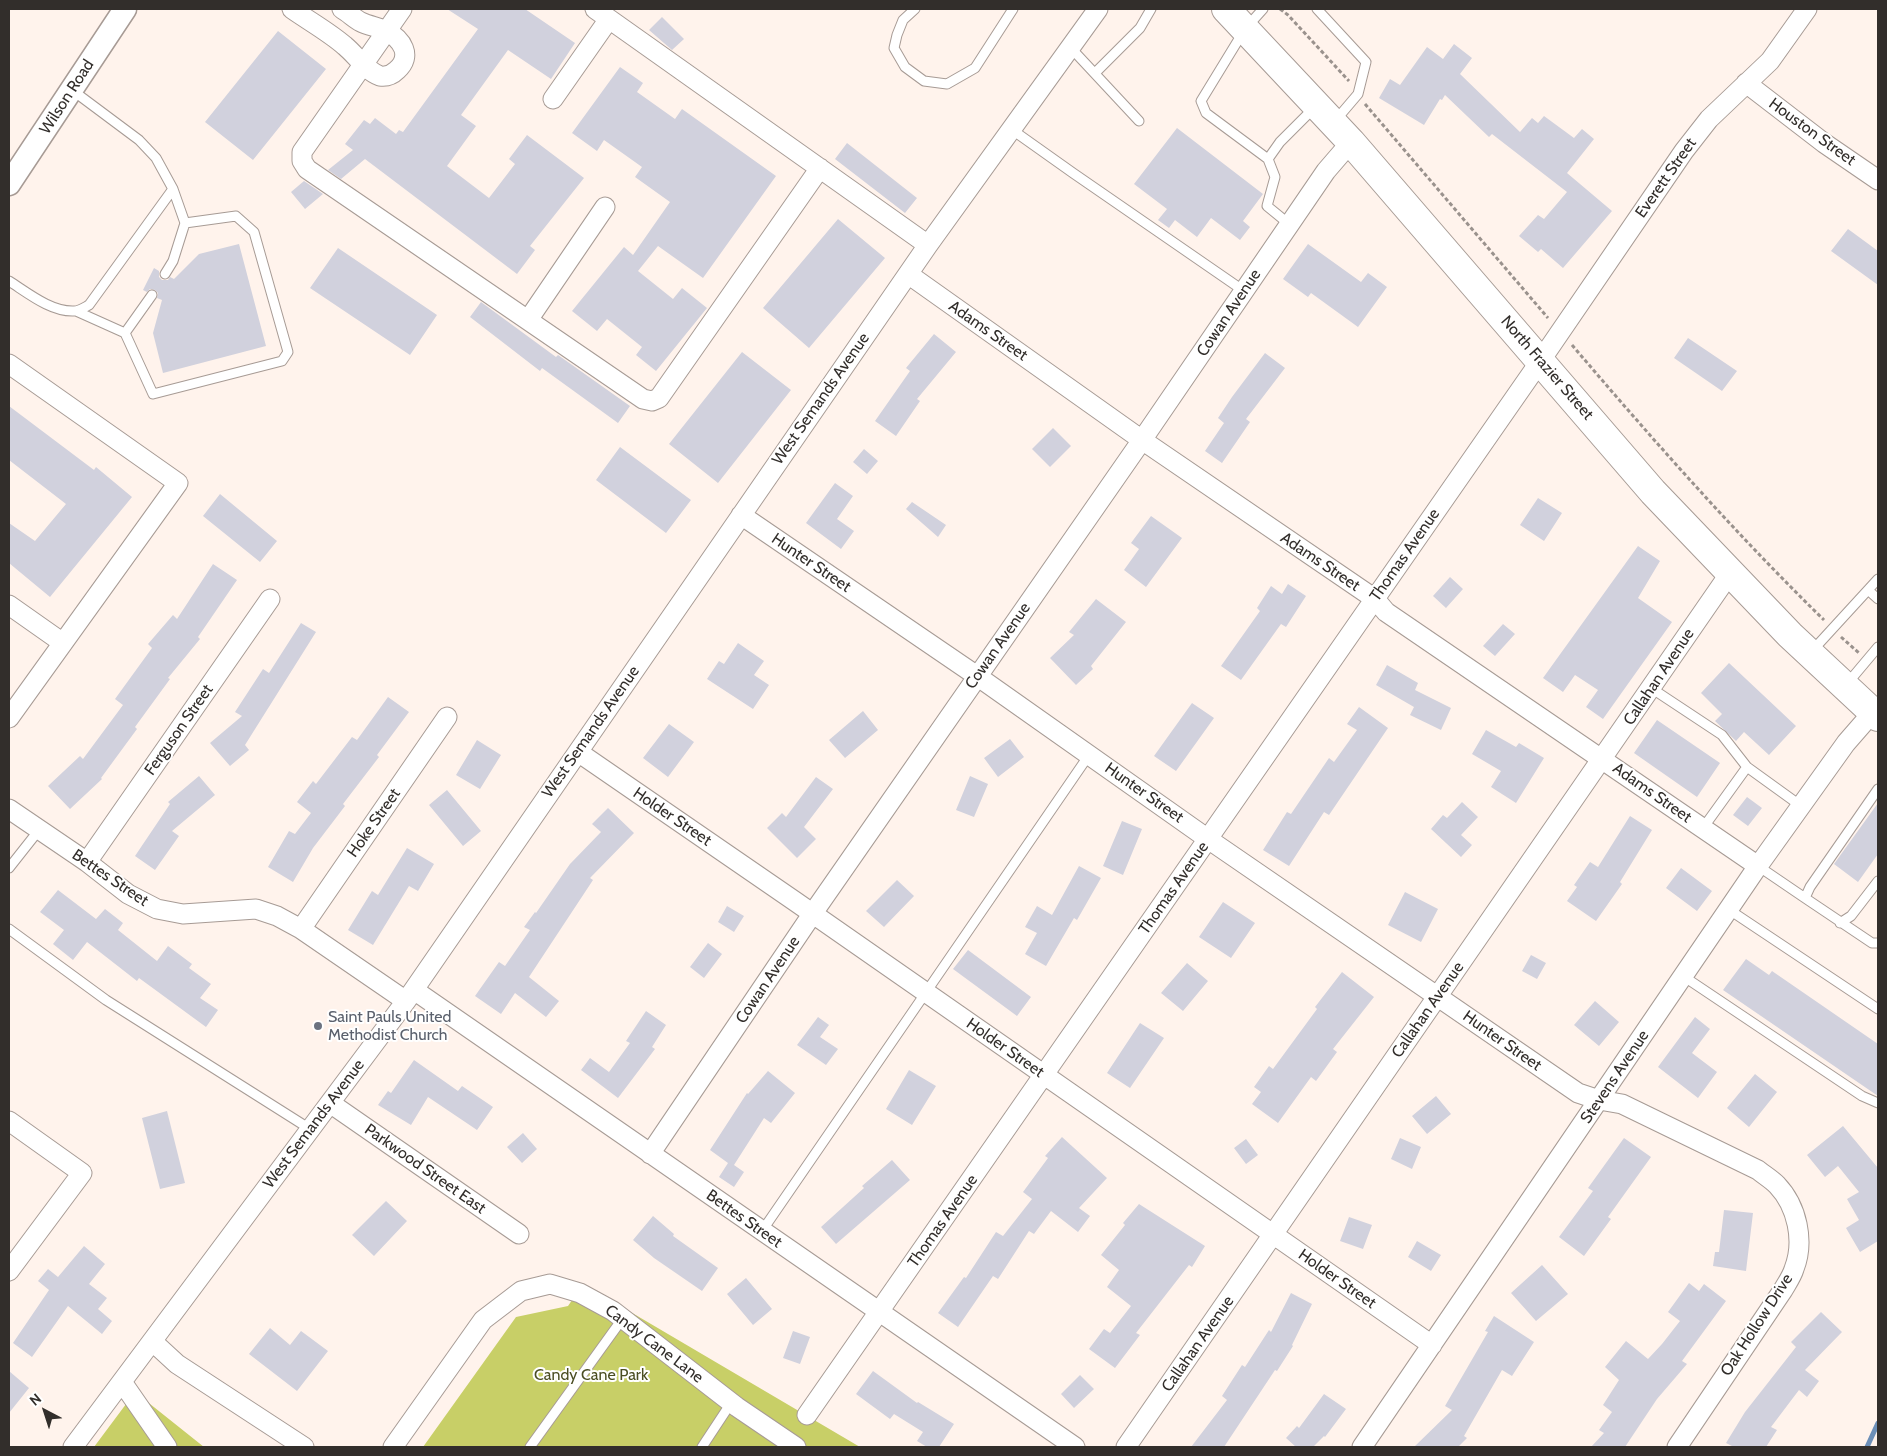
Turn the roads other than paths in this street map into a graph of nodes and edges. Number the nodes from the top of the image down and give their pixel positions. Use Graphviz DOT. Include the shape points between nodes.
graph roads {
  1 [pos="125,9"];
  2 [pos="292,9"];
  3 [pos="342,9"];
  4 [pos="402,9"];
  5 [pos="915,9"];
  6 [pos="1013,9"];
  7 [pos="1098,9"];
  8 [pos="1152,9"];
  9 [pos="1226,9"];
  10 [pos="1317,9"];
  11 [pos="1807,9"];
  12 [pos="602,14"];
  13 [pos="1254,19"];
  14 [pos="387,31"];
  15 [pos="1070,47"];
  16 [pos="363,64"];
  17 [pos="1095,74"];
  18 [pos="1746,83"];
  19 [pos="71,90"];
  20 [pos="553,99"];
  21 [pos="1139,121"];
  22 [pos="1334,123"];
  23 [pos="1011,129"];
  24 [pos="1268,159"];
  25 [pos="820,168"];
  26 [pos="1878,180"];
  27 [pos="9,184"];
  28 [pos="172,189"];
  29 [pos="605,207"];
  30 [pos="185,223"];
  31 [pos="1289,224"];
  32 [pos="928,245"];
  33 [pos="165,274"];
  34 [pos="908,274"];
  35 [pos="9,281"];
  36 [pos="1244,291"];
  37 [pos="152,295"];
  38 [pos="76,311"];
  39 [pos="528,320"];
  40 [pos="124,334"];
  41 [pos="1541,360"];
  42 [pos="9,364"];
  43 [pos="1142,440"];
  44 [pos="741,515"];
  45 [pos="1730,574"];
  46 [pos="1878,579"];
  47 [pos="1868,590"];
  48 [pos="270,599"];
  49 [pos="1375,599"];
  50 [pos="1878,600"];
  51 [pos="9,605"];
  52 [pos="64,643"];
  53 [pos="1878,647"];
  54 [pos="1810,653"];
  55 [pos="977,676"];
  56 [pos="1845,686"];
  57 [pos="1651,688"];
  58 [pos="12,707"];
  59 [pos="1876,711"];
  60 [pos="447,718"];
  61 [pos="578,752"];
  62 [pos="1089,755"];
  63 [pos="1603,759"];
  64 [pos="1747,767"];
  65 [pos="1877,794"];
  66 [pos="1801,806"];
  67 [pos="9,809"];
  68 [pos="1703,828"];
  69 [pos="39,830"];
  70 [pos="1208,839"];
  71 [pos="87,862"];
  72 [pos="1758,866"];
  73 [pos="9,868"];
  74 [pos="1878,881"];
  75 [pos="1805,898"];
  76 [pos="1728,909"];
  77 [pos="813,913"];
  78 [pos="1840,923"];
  79 [pos="9,929"];
  80 [pos="301,929"];
  81 [pos="1878,943"];
  82 [pos="1683,976"];
  83 [pos="925,992"];
  84 [pos="410,995"];
  85 [pos="1437,996"];
  86 [pos="1878,1008"];
  87 [pos="1044,1076"];
  88 [pos="1599,1100"];
  89 [pos="330,1103"];
  90 [pos="1878,1103"];
  91 [pos="9,1121"];
  92 [pos="310,1129"];
  93 [pos="650,1154"];
  94 [pos="762,1232"];
  95 [pos="519,1234"];
  96 [pos="1274,1235"];
  97 [pos="9,1271"];
  98 [pos="879,1312"];
  99 [pos="623,1318"];
  100 [pos="152,1341"];
  101 [pos="1432,1345"];
  102 [pos="122,1382"];
  103 [pos="731,1402"];
  104 [pos="807,1416"];
  105 [pos="73,1447"];
  106 [pos="167,1447"];
  107 [pos="304,1447"];
  108 [pos="393,1447"];
  109 [pos="530,1447"];
  110 [pos="702,1447"];
  111 [pos="796,1447"];
  112 [pos="1075,1447"];
  113 [pos="1126,1447"];
  114 [pos="1362,1447"];
  115 [pos="1677,1447"];
  1 -- 19 [label="street, Wilson Road"];
  2 -- 16 [label="street" via="344,45"];
  3 -- 14 [label="street" via="360,21"];
  4 -- 14 [label="street"];
  5 -- 6 [label="lane" via="903,20 894,48 905,67 924,81 947,84 975,68"];
  7 -- 15 [label="street, West Semands Avenue"];
  8 -- 17 [label="lane" via="1140,28"];
  9 -- 13 [label="main road, North Frazier Street"];
  10 -- 22 [label="lane" via="1366,62 1358,94"];
  11 -- 18 [label="street, Everett Street" via="1770,61"];
  12 -- 20 [label="street"];
  12 -- 25 [label="street"];
  13 -- 22 [label="main road, North Frazier Street"];
  13 -- 24 [label="lane" via="1201,101 1206,114"];
  14 -- 16 [label="street"];
  14 -- 16 [label="street" via="402,42 405,58 402,66 388,76 380,76"];
  15 -- 17 [label="lane"];
  15 -- 23 [label="street, West Semands Avenue"];
  16 -- 39 [label="street" via="302,152 302,161 307,169"];
  17 -- 21 [label="lane"];
  18 -- 26 [label="street, Houston Street"];
  18 -- 41 [label="street, Everett Street" via="1709,119 1684,151"];
  19 -- 27 [label="street, Wilson Road"];
  19 -- 28 [label="lane" via="139,140 156,158"];
  22 -- 24 [label="lane" via="1280,142"];
  22 -- 31 [label="street, Cowan Avenue" via="1326,171"];
  22 -- 41 [label="main road, North Frazier Street"];
  23 -- 32 [label="street, West Semands Avenue"];
  23 -- 36 [label="lane"];
  24 -- 31 [label="lane" via="1275,178 1267,206"];
  25 -- 32 [label="street"];
  25 -- 39 [label="street" via="659,398 652,401 643,399"];
  28 -- 30 [label="lane"];
  28 -- 38 [label="lane" via="89,305"];
  29 -- 39 [label="street"];
  30 -- 33 [label="lane" via="174,261"];
  30 -- 40 [label="lane" via="236,216 254,232 288,352 282,360 153,394"];
  31 -- 36 [label="street, Cowan Avenue"];
  32 -- 34 [label="street, West Semands Avenue"];
  34 -- 43 [label="street, Adams Street"];
  34 -- 44 [label="street, West Semands Avenue"];
  35 -- 38 [label="lane" via="46,304"];
  36 -- 43 [label="street, Cowan Avenue"];
  37 -- 40 [label="lane"];
  38 -- 40 [label="lane"];
  41 -- 45 [label="main road, North Frazier Street" via="1653,492"];
  41 -- 49 [label="street, Thomas Avenue"];
  42 -- 52 [label="street" via="178,483"];
  43 -- 49 [label="street, Adams Street"];
  43 -- 55 [label="street, Cowan Avenue"];
  44 -- 55 [label="street, Hunter Street"];
  44 -- 61 [label="street, West Semands Avenue"];
  45 -- 54 [label="main road, North Frazier Street"];
  45 -- 57 [label="street, Callahan Avenue"];
  46 -- 47 [label="lane"];
  47 -- 50 [label="lane"];
  47 -- 54 [label="lane"];
  48 -- 71 [label="street, Ferguson Street"];
  49 -- 63 [label="street, Adams Street" via="1386,612"];
  49 -- 70 [label="street, Thomas Avenue"];
  51 -- 52 [label="street"];
  52 -- 58 [label="street"];
  53 -- 56 [label="lane"];
  54 -- 56 [label="main road, North Frazier Street"];
  55 -- 62 [label="street, Hunter Street"];
  55 -- 77 [label="street, Cowan Avenue"];
  56 -- 59 [label="main road, North Frazier Street"];
  57 -- 63 [label="street, Callahan Avenue"];
  57 -- 64 [label="lane" via="1722,735"];
  59 -- 66 [label="street, Stevens Avenue" via="1846,743"];
  60 -- 80 [label="street, Hoke Street"];
  61 -- 77 [label="street, Holder Street"];
  61 -- 84 [label="street, West Semands Avenue"];
  62 -- 70 [label="street, Hunter Street"];
  62 -- 83 [label="lane"];
  63 -- 68 [label="street, Adams Street"];
  63 -- 85 [label="street, Callahan Avenue"];
  64 -- 66 [label="lane"];
  64 -- 68 [label="lane"];
  65 -- 75 [label="lane"];
  66 -- 72 [label="street, Stevens Avenue"];
  67 -- 69 [label="street, Bettes Street"];
  68 -- 72 [label="street, Adams Street"];
  69 -- 71 [label="street, Bettes Street"];
  69 -- 73 [label="lane"];
  70 -- 85 [label="street, Hunter Street"];
  70 -- 87 [label="street, Thomas Avenue"];
  71 -- 80 [label="street, Bettes Street" via="128,894 157,909 183,914 256,909"];
  72 -- 75 [label="lane"];
  72 -- 76 [label="street, Stevens Avenue"];
  74 -- 78 [label="lane" via="1851,916"];
  75 -- 78 [label="lane"];
  76 -- 82 [label="street, Stevens Avenue"];
  76 -- 86 [label="lane"];
  77 -- 83 [label="street, Holder Street"];
  77 -- 93 [label="street, Cowan Avenue"];
  78 -- 81 [label="lane" via="1872,943"];
  79 -- 92 [label="lane" via="106,1000"];
  80 -- 84 [label="street, Bettes Street"];
  82 -- 88 [label="street, Stevens Avenue"];
  82 -- 90 [label="lane" via="1862,1096"];
  83 -- 87 [label="street, Holder Street"];
  83 -- 94 [label="lane"];
  84 -- 89 [label="street, West Semands Avenue"];
  84 -- 93 [label="street, Bettes Street"];
  85 -- 88 [label="street, Hunter Street" via="1578,1093"];
  85 -- 96 [label="street, Callahan Avenue"];
  87 -- 96 [label="street, Holder Street"];
  87 -- 98 [label="street, Thomas Avenue"];
  88 -- 101 [label="street, Stevens Avenue"];
  88 -- 115 [label="street, Oak Hollow Drive" via="1622,1104 1758,1170 1776,1184 1790,1202 1798,1224 1795,1268"];
  89 -- 92 [label="street, West Semands Avenue"];
  89 -- 95 [label="street, Parkwood Street East"];
  91 -- 97 [label="street" via="82,1173"];
  92 -- 100 [label="street, West Semands Avenue"];
  93 -- 94 [label="street, Bettes Street"];
  94 -- 98 [label="street, Bettes Street"];
  96 -- 101 [label="street, Holder Street"];
  96 -- 113 [label="street, Callahan Avenue"];
  98 -- 104 [label="street, Thomas Avenue"];
  98 -- 112 [label="street, Bettes Street"];
  99 -- 103 [label="street, Candy Cane Lane"];
  99 -- 108 [label="street, Candy Cane Lane" via="580,1293 550,1284 521,1291 483,1320"];
  99 -- 109 [label="lane"];
  100 -- 102 [label="street, West Semands Avenue"];
  100 -- 107 [label="street" via="176,1364"];
  101 -- 114 [label="street, Stevens Avenue"];
  102 -- 105 [label="street, West Semands Avenue"];
  102 -- 106 [label="street"];
  103 -- 110 [label="lane"];
  103 -- 111 [label="street, Candy Cane Lane"];
}
